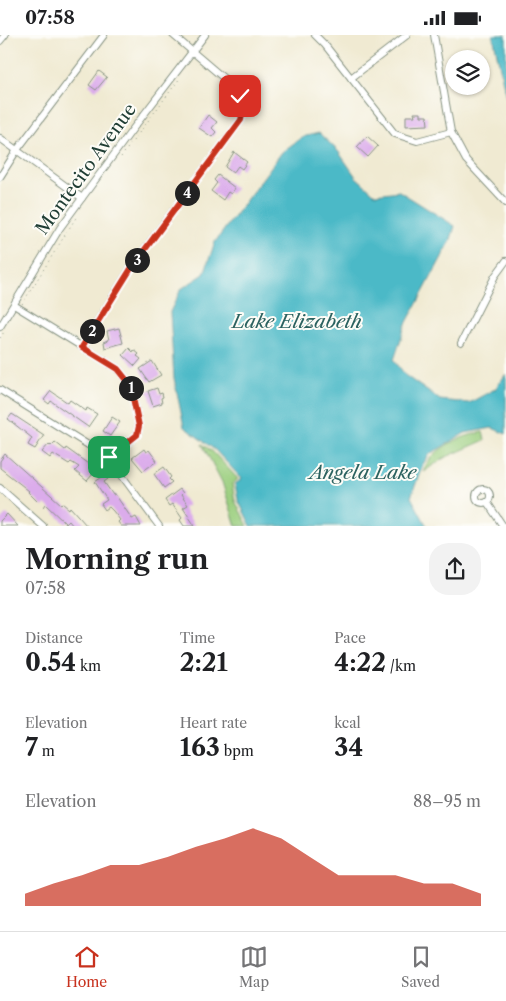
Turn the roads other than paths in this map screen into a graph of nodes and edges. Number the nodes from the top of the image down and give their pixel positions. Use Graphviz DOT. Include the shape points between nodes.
graph roads {
  1 [pos="5,35"];
  2 [pos="104,35"];
  3 [pos="173,35"];
  4 [pos="205,35"];
  5 [pos="315,35"];
  6 [pos="407,35"];
  7 [pos="434,35"];
  8 [pos="0,41"];
  9 [pos="193,51"];
  10 [pos="351,78"];
  11 [pos="450,132"];
  12 [pos="0,138"];
  13 [pos="17,150"];
  14 [pos="0,177"];
  15 [pos="82,198"];
  16 [pos="506,203"];
  17 [pos="506,261"];
  18 [pos="14,305"];
  19 [pos="0,327"];
  20 [pos="461,343"];
  21 [pos="82,347"];
  22 [pos="0,390"];
  23 [pos="109,457"];
  24 [pos="0,489"];
  25 [pos="487,502"];
  26 [pos="43,526"];
  27 [pos="159,526"];
  28 [pos="502,526"];
  1 -- 8 [label="street"];
  2 -- 13 [label="street"];
  3 -- 9 [label="street"];
  4 -- 9 [label="street, Montecito Avenue"];
  5 -- 10 [label="street"];
  6 -- 10 [label="street"];
  7 -- 11 [label="street"];
  9 -- 15 [label="street, Montecito Avenue"];
  9 -- 21 [label="street" via="234,87 243,110 241,120 138,259"];
  10 -- 11 [label="street" via="395,134 417,141"];
  11 -- 16 [label="street" via="466,160"];
  12 -- 13 [label="street"];
  13 -- 14 [label="street"];
  13 -- 15 [label="street"];
  15 -- 18 [label="street, Montecito Avenue"];
  17 -- 20 [label="street"];
  18 -- 19 [label="street, Montecito Avenue"];
  18 -- 21 [label="street"];
  21 -- 23 [label="street" via="118,369 130,384 139,426 137,435"];
  22 -- 23 [label="street"];
  23 -- 27 [label="street"];
  24 -- 26 [label="street"];
  25 -- 28 [label="street"];
}
